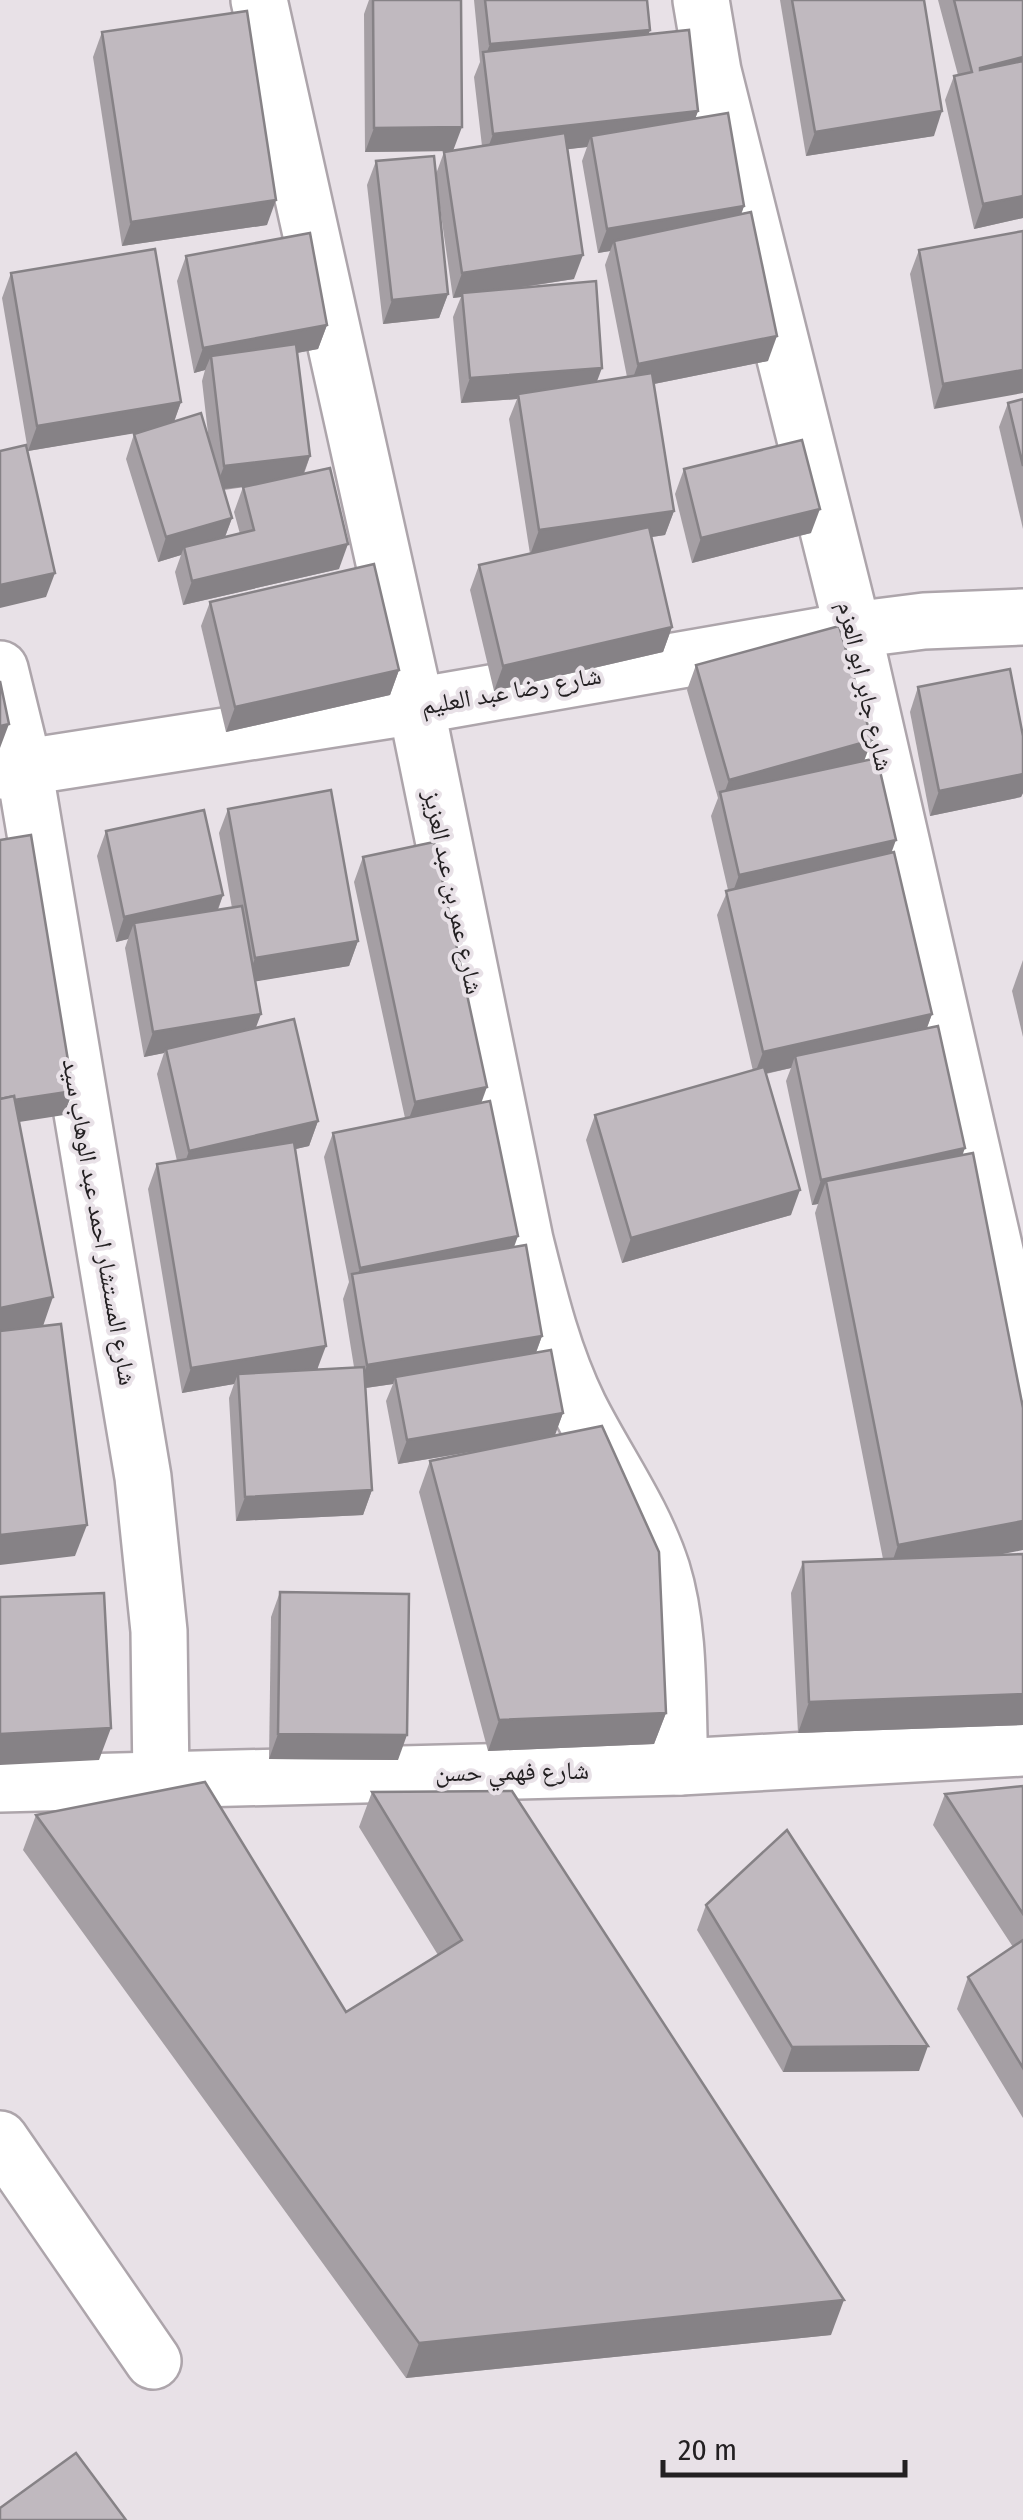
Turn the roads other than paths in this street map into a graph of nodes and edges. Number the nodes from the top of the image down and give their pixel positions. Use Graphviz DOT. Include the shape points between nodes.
graph roads {
  1 [pos="258,0"];
  2 [pos="701,0"];
  3 [pos="1023,617"];
  4 [pos="853,630"];
  5 [pos="0,669"];
  6 [pos="416,706"];
  7 [pos="12,769"];
  8 [pos="1005,1206"];
  9 [pos="1023,1374"];
  10 [pos="1023,1748"];
  11 [pos="680,1767"];
  12 [pos="161,1780"];
  13 [pos="0,1784"];
  14 [pos="0,2139"];
  15 [pos="152,2361"];
  1 -- 6 [label="street, شارع عمر بن عبد العزيز"];
  2 -- 4 [label="street, شارع جابر ابو العزم"];
  3 -- 4 [label="street, شارع رضا عبد العليم"];
  4 -- 6 [label="street, شارع رضا عبد العليم"];
  4 -- 8 [label="street, شارع جابر ابو العزم"];
  5 -- 7 [label="street, شارع المستشار احمد عبد الوهاب سيد"];
  6 -- 7 [label="street, شارع رضا عبد العليم"];
  6 -- 11 [label="street, شارع عمر بن عبد العزيز" via="546,1324 578,1404 644,1524 662,1571 673,1621"];
  7 -- 12 [label="street, شارع المستشار احمد عبد الوهاب سيد" via="143,1477 158,1631"];
  8 -- 9 [label="street, شارع جابر ابو العزم"];
  10 -- 11 [label="street, شارع فهمي حسن"];
  11 -- 12 [label="street, شارع فهمي حسن"];
  12 -- 13 [label="street, شارع فهمي حسن"];
  14 -- 15 [label="street"];
}
